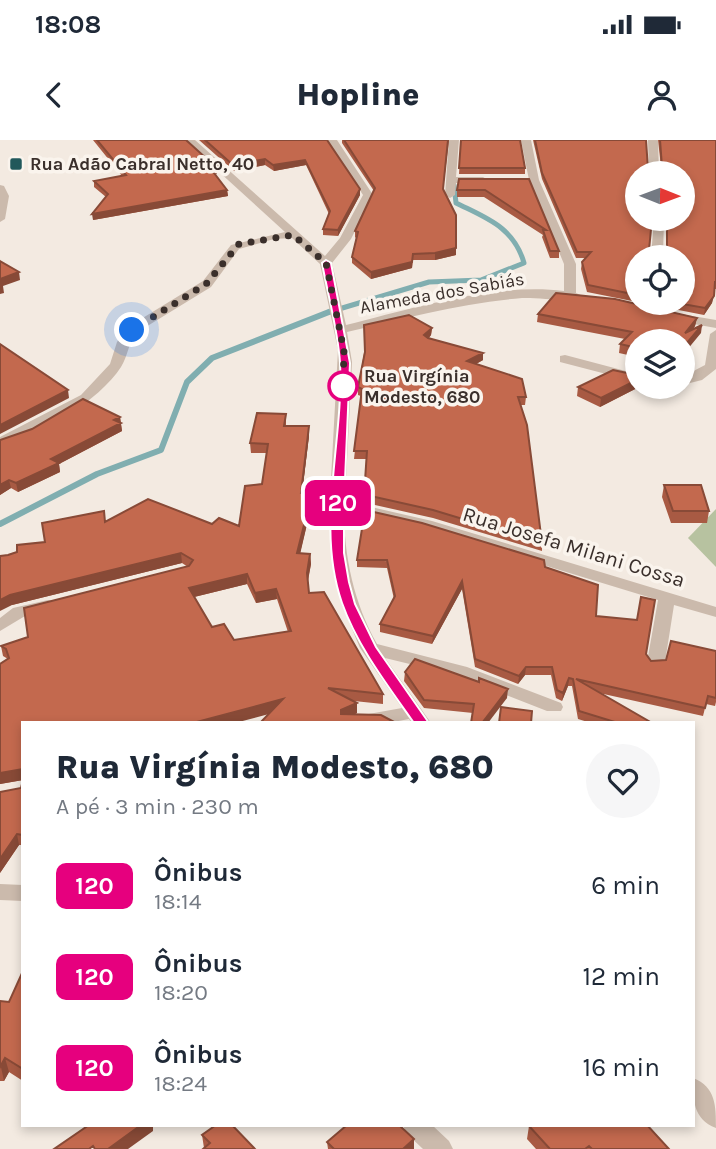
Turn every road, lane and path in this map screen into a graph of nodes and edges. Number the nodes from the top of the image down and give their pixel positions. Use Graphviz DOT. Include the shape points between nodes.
graph roads {
  1 [pos="190,140"];
  2 [pos="332,140"];
  3 [pos="454,140"];
  4 [pos="526,140"];
  5 [pos="653,140"];
  6 [pos="654,161"];
  7 [pos="451,180"];
  8 [pos="501,180"];
  9 [pos="0,188"];
  10 [pos="450,195"];
  11 [pos="0,219"];
  12 [pos="293,235"];
  13 [pos="326,263"];
  14 [pos="569,295"];
  15 [pos="591,299"];
  16 [pos="668,315"];
  17 [pos="716,324"];
  18 [pos="340,330"];
  19 [pos="716,334"];
  20 [pos="565,359"];
  21 [pos="625,374"];
  22 [pos="695,378"];
  23 [pos="0,443"];
  24 [pos="338,504"];
  25 [pos="667,598"];
  26 [pos="63,601"];
  27 [pos="716,612"];
  28 [pos="0,626"];
  29 [pos="369,648"];
  30 [pos="656,662"];
  31 [pos="554,707"];
  32 [pos="418,718"];
  33 [pos="378,721"];
  34 [pos="0,892"];
  35 [pos="21,893"];
  36 [pos="695,1091"];
  37 [pos="716,1117"];
  38 [pos="417,1127"];
  39 [pos="440,1149"];
  1 -- 12 [label="street"];
  2 -- 13 [label="street" via="368,195 345,239"];
  3 -- 7 [label="street"];
  4 -- 14 [label="street" via="529,180 570,264"];
  5 -- 6 [label="street"];
  7 -- 8 [label="street"];
  7 -- 10 [label="street"];
  9 -- 11 [label="street" via="4,196"];
  12 -- 13 [label="street"];
  12 -- 23 [label="street" via="234,247 206,284 132,330 116,365 86,398"];
  13 -- 18 [label="street"];
  14 -- 15 [label="street, Alameda dos Sabiás"];
  14 -- 18 [label="street, Alameda dos Sabiás" via="517,294"];
  16 -- 17 [label="street"];
  18 -- 24 [label="street" via="345,363"];
  19 -- 22 [label="street" via="711,367"];
  20 -- 21 [label="street"];
  24 -- 25 [label="street, Rua Josefa Milani Cossa" via="426,524"];
  24 -- 29 [label="street" via="343,582"];
  25 -- 27 [label="street, Rua Josefa Milani Cossa"];
  25 -- 30 [label="street"];
  26 -- 28 [label="street" via="19,612"];
  29 -- 31 [label="street" via="461,671"];
  29 -- 32 [label="street"];
  32 -- 33 [label="street"];
  34 -- 35 [label="street"];
  36 -- 37 [label="street"];
  38 -- 39 [label="street"];
}
